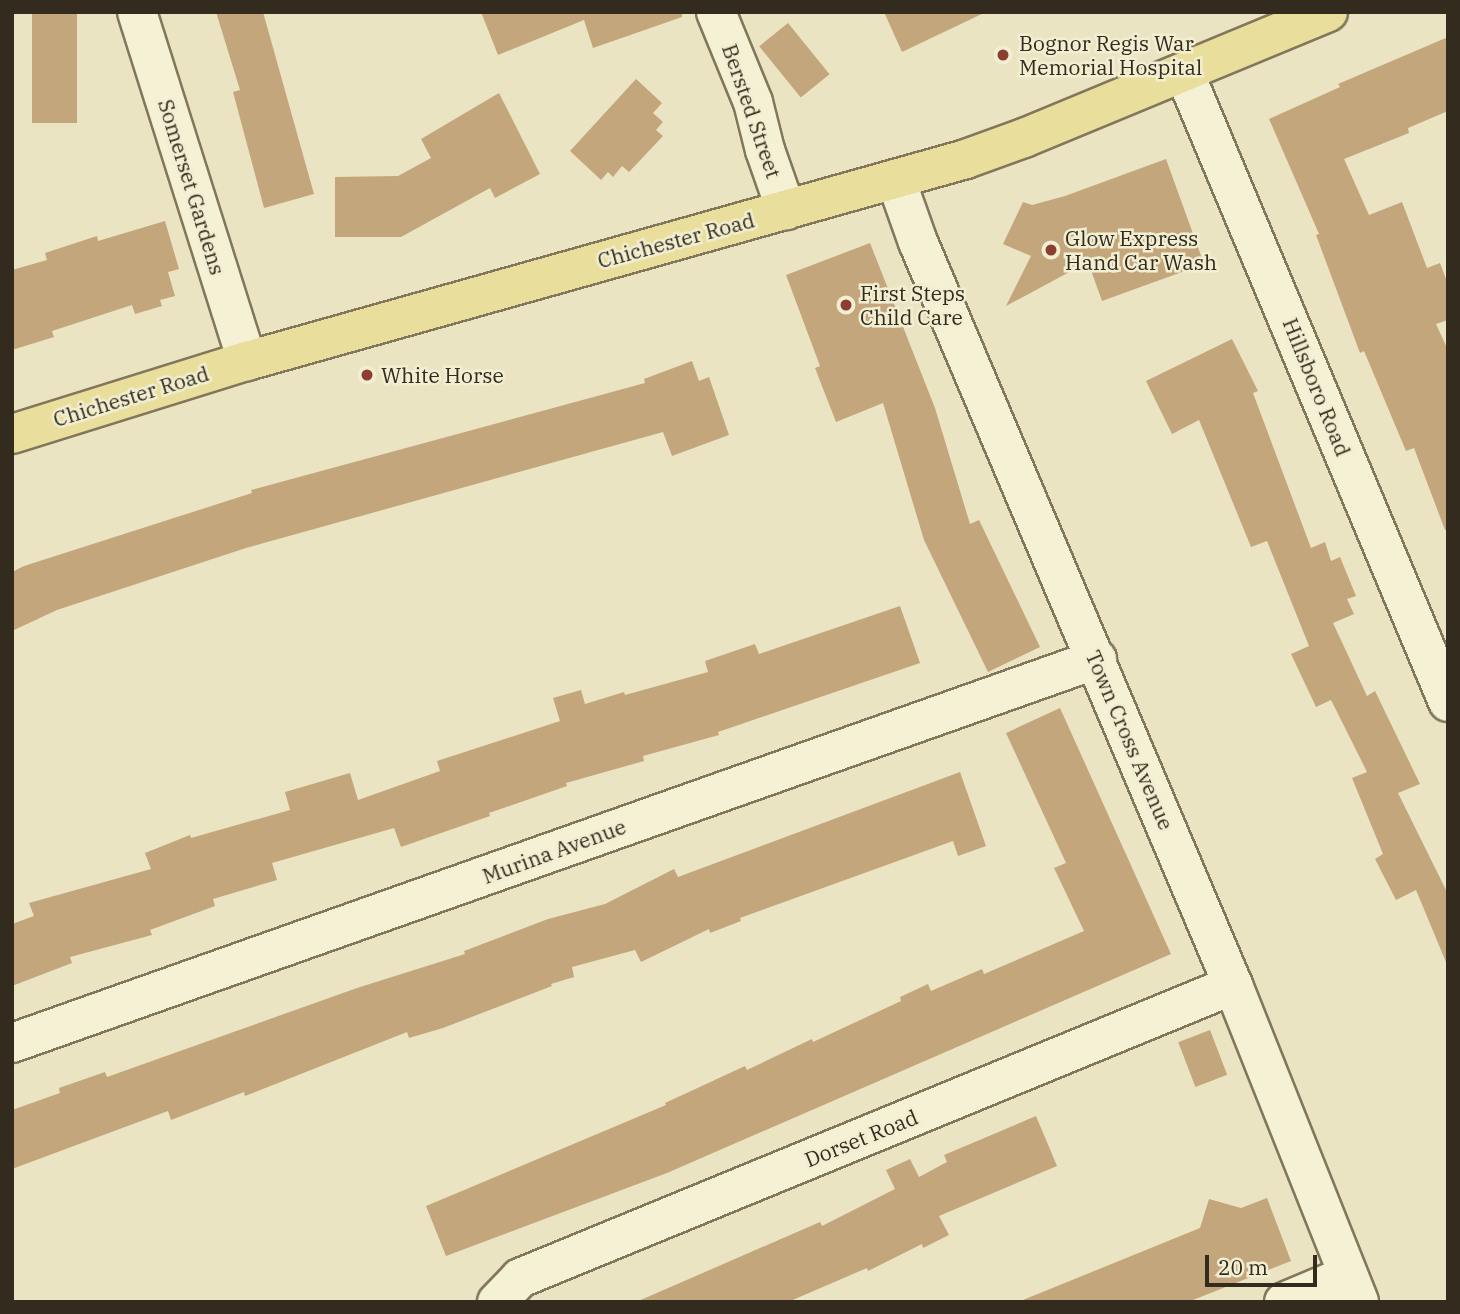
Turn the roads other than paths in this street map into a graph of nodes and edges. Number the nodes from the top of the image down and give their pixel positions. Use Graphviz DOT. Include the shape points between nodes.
graph roads {
  1 [pos="137,12"];
  2 [pos="716,12"];
  3 [pos="1328,12"];
  4 [pos="1279,22"];
  5 [pos="1184,72"];
  6 [pos="896,180"];
  7 [pos="786,210"];
  8 [pos="247,361"];
  9 [pos="12,434"];
  10 [pos="1097,659"];
  11 [pos="1448,702"];
  12 [pos="1233,985"];
  13 [pos="12,1043"];
  14 [pos="1353,1289"];
  15 [pos="497,1302"];
  16 [pos="1284,1302"];
  1 -- 8 [label="street, Somerset Gardens"];
  2 -- 7 [label="street, Bersted Street" via="753,102"];
  3 -- 4 [label="main road, Chichester Road"];
  4 -- 5 [label="main road, Chichester Road"];
  5 -- 6 [label="main road, Chichester Road" via="1024,138"];
  5 -- 11 [label="street, Hillsboro Road"];
  6 -- 7 [label="main road, Chichester Road"];
  6 -- 10 [label="street, Town Cross Avenue" via="918,242"];
  7 -- 8 [label="main road, Chichester Road"];
  8 -- 9 [label="main road, Chichester Road"];
  10 -- 12 [label="street, Town Cross Avenue"];
  10 -- 13 [label="street, Murina Avenue"];
  12 -- 14 [label="street, Town Cross Avenue"];
  12 -- 15 [label="street, Dorset Road" via="520,1278"];
  14 -- 16 [label="street"];
}
